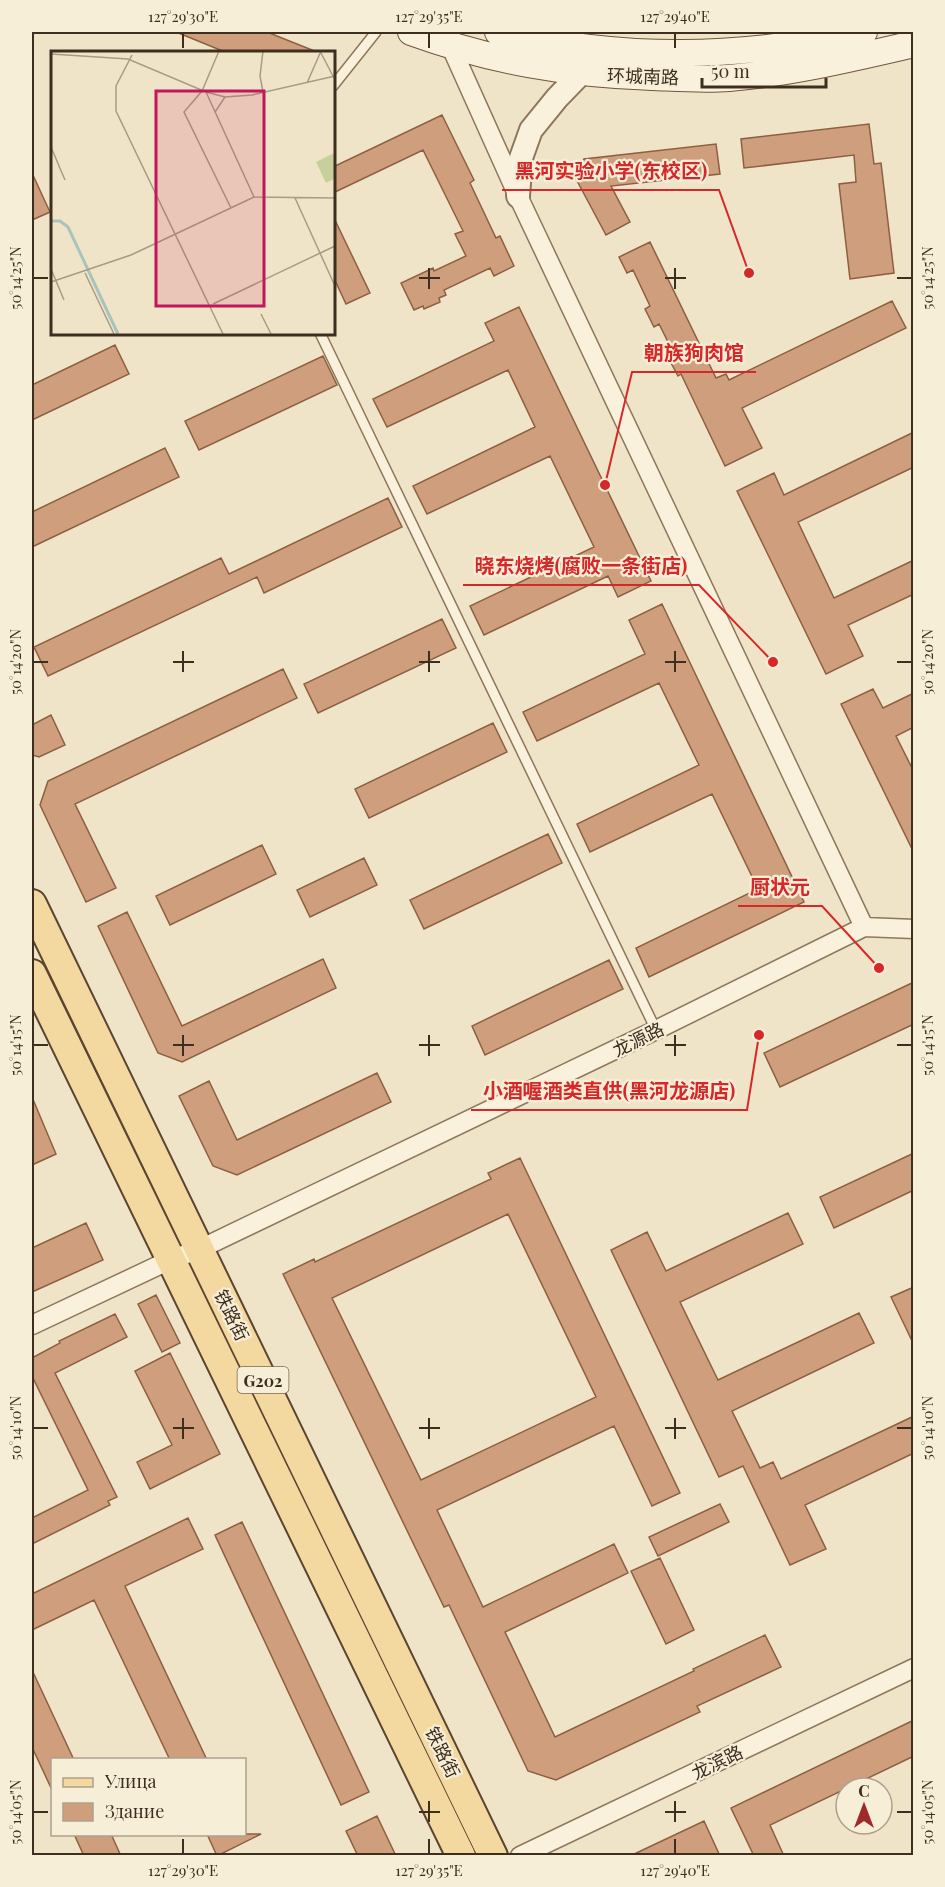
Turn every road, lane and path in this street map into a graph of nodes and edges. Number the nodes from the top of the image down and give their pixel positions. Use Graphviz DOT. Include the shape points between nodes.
graph roads {
  1 [pos="376,32"];
  2 [pos="411,32"];
  3 [pos="498,32"];
  4 [pos="864,32"];
  5 [pos="447,39"];
  6 [pos="914,44"];
  7 [pos="603,50"];
  8 [pos="581,73"];
  9 [pos="334,85"];
  10 [pos="518,196"];
  11 [pos="320,334"];
  12 [pos="32,904"];
  13 [pos="864,927"];
  14 [pos="914,929"];
  15 [pos="32,974"];
  16 [pos="656,1030"];
  17 [pos="200,1249"];
  18 [pos="170,1260"];
  19 [pos="32,1324"];
  20 [pos="914,1668"];
  21 [pos="461,1856"];
  22 [pos="494,1856"];
  23 [pos="520,1856"];
  1 -- 9 [label="lane"];
  2 -- 5 [label="main road, 环城南路"];
  3 -- 7 [label="main road, 环城南路"];
  4 -- 7 [label="main road, 环城南路" via="728,52"];
  5 -- 8 [label="main road, 环城南路" via="523,63"];
  5 -- 10 [label="street"];
  6 -- 8 [label="main road, 环城南路" via="728,78"];
  7 -- 8 [label="street"];
  8 -- 10 [label="street" via="531,130 521,158"];
  10 -- 13 [label="street"];
  11 -- 16 [label="lane"];
  12 -- 17 [label="main road, 铁路街 / G202"];
  13 -- 14 [label="street, 龙源路"];
  13 -- 16 [label="street, 龙源路"];
  15 -- 18 [label="main road, 铁路街 / G202"];
  16 -- 17 [label="street, 龙源路"];
  17 -- 18 [label="street, 龙源路"];
  17 -- 22 [label="main road, 铁路街 / G202"];
  18 -- 19 [label="street, 龙源路"];
  18 -- 21 [label="main road, 铁路街 / G202"];
  20 -- 23 [label="street, 龙滨路"];
}
